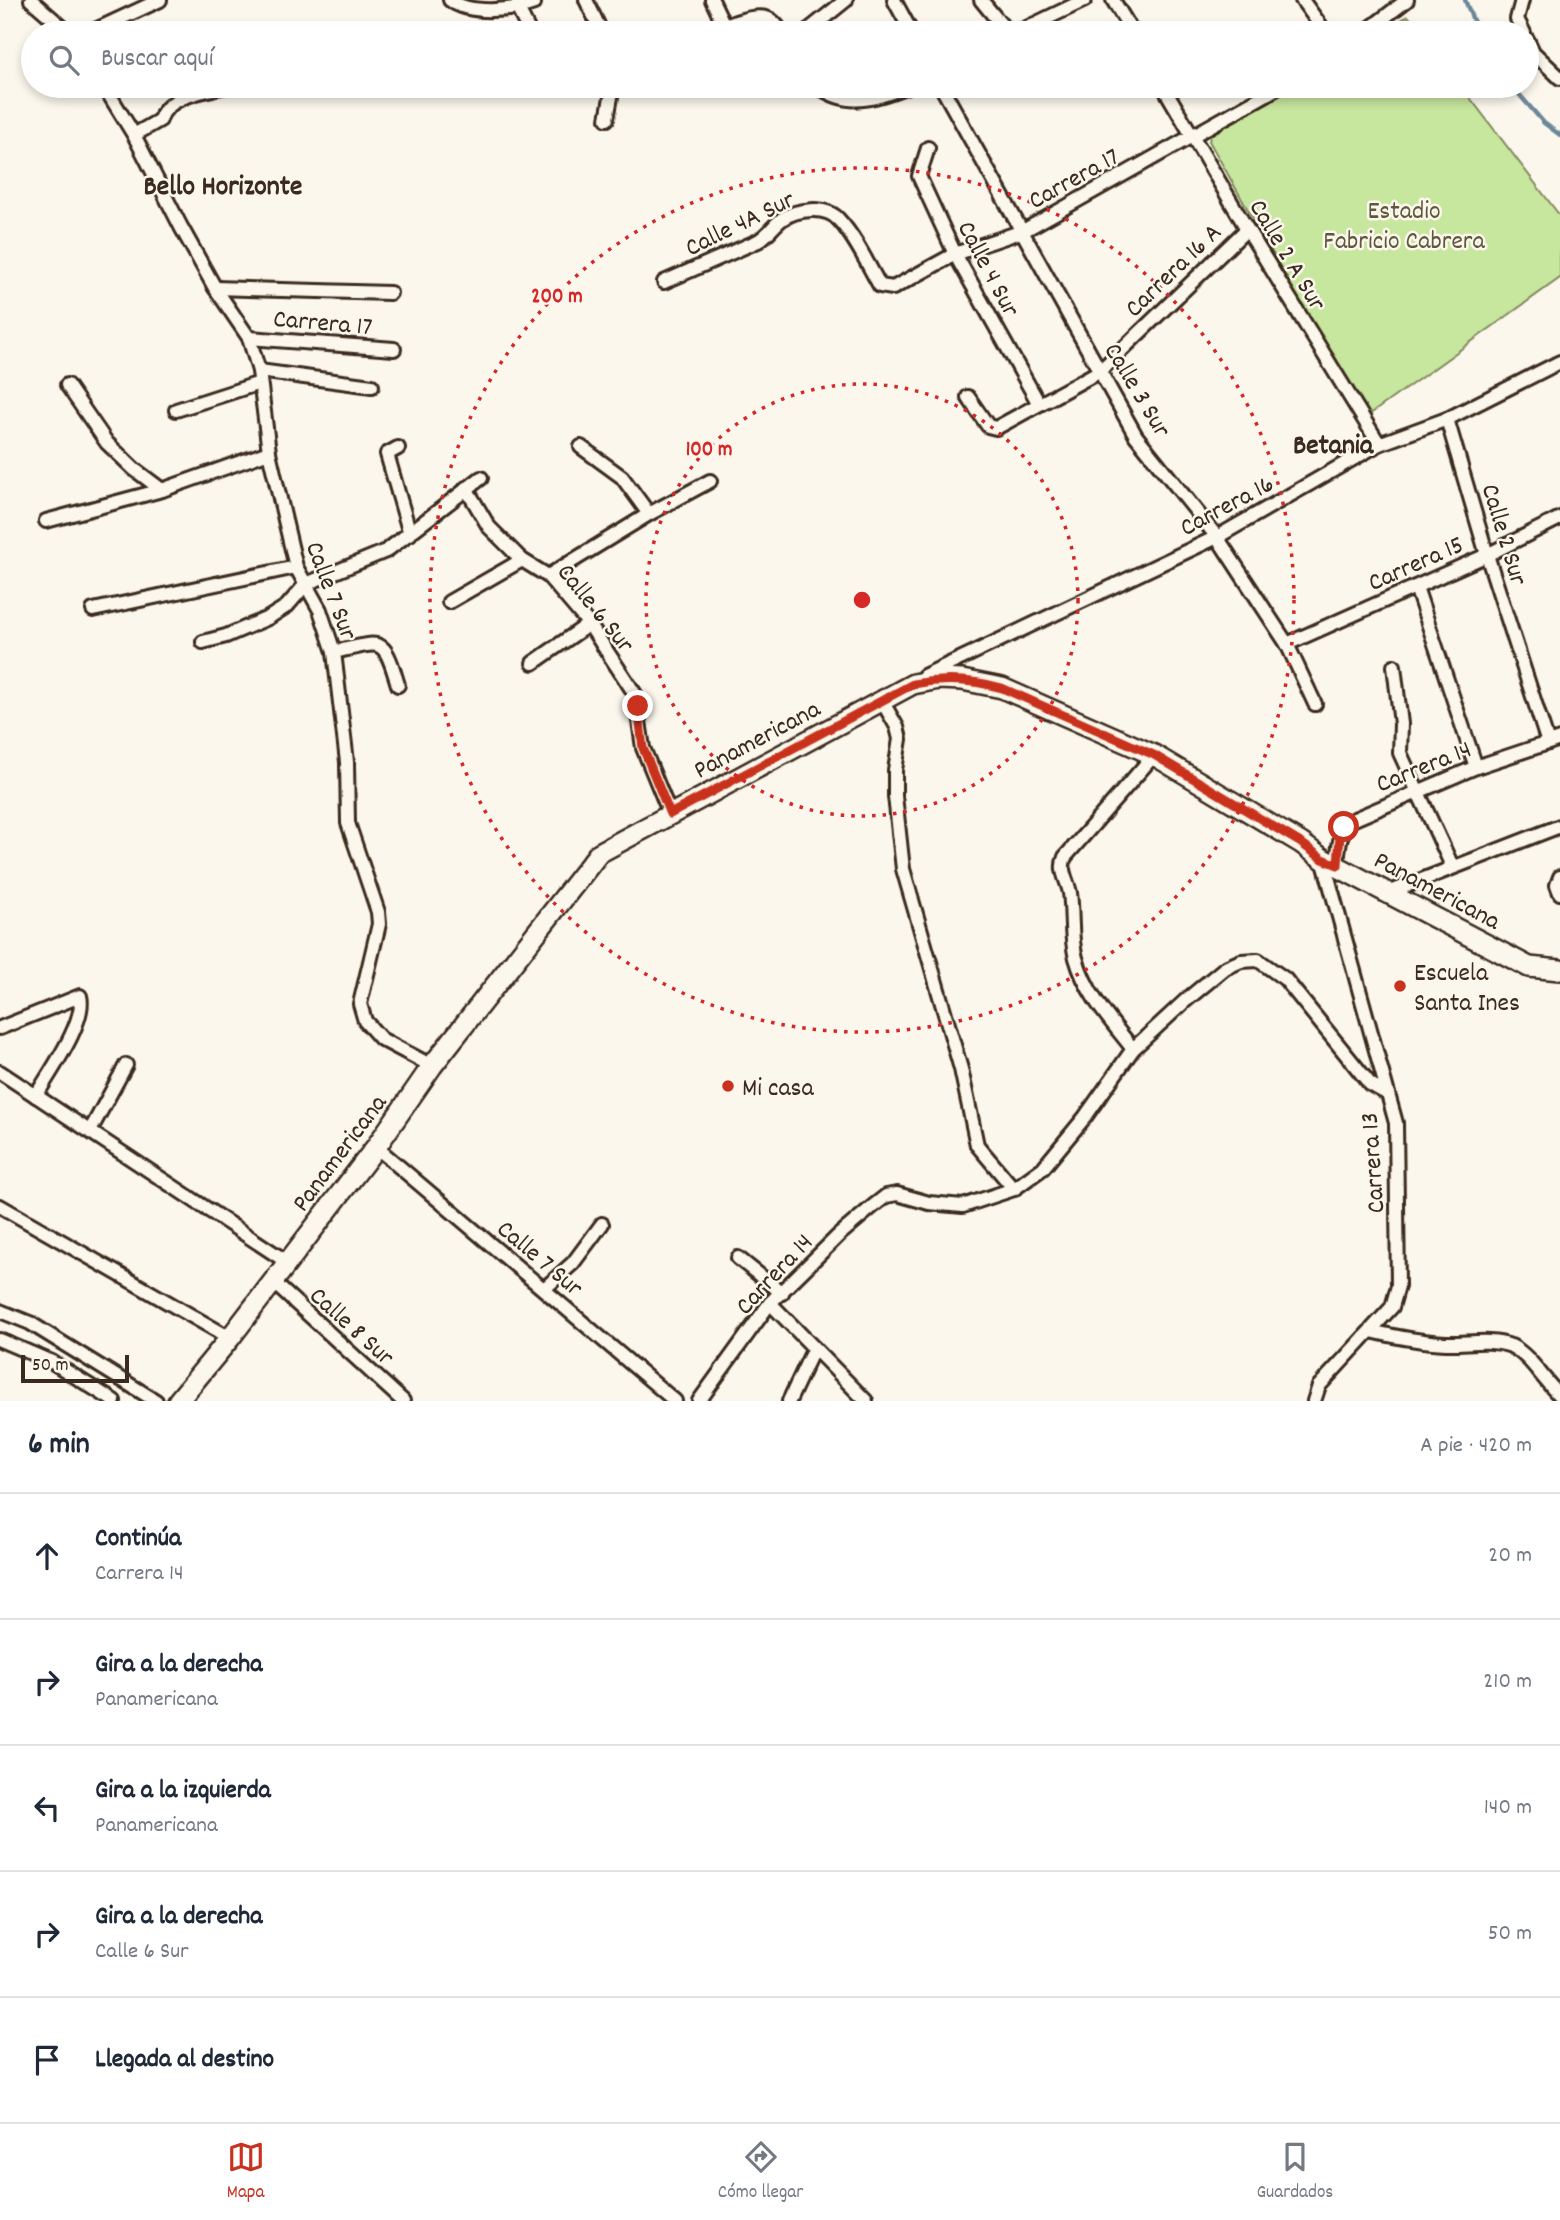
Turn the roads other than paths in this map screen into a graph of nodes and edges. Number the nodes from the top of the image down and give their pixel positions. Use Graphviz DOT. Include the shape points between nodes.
graph roads {
  1 [pos="31,0"];
  2 [pos="160,0"];
  3 [pos="450,0"];
  4 [pos="586,0"];
  5 [pos="712,0"];
  6 [pos="846,0"];
  7 [pos="894,0"];
  8 [pos="981,0"];
  9 [pos="1085,0"];
  10 [pos="1113,0"];
  11 [pos="1302,0"];
  12 [pos="1522,0"];
  13 [pos="1407,1"];
  14 [pos="534,3"];
  15 [pos="138,5"];
  16 [pos="518,9"];
  17 [pos="55,21"];
  18 [pos="110,21"];
  19 [pos="524,21"];
  20 [pos="596,21"];
  21 [pos="722,21"];
  22 [pos="744,21"];
  23 [pos="773,21"];
  24 [pos="820,21"];
  25 [pos="905,21"];
  26 [pos="998,21"];
  27 [pos="1041,21"];
  28 [pos="1126,21"];
  29 [pos="1317,21"];
  30 [pos="1380,21"];
  31 [pos="1518,21"];
  32 [pos="1539,58"];
  33 [pos="1560,78"];
  34 [pos="111,98"];
  35 [pos="184,98"];
  36 [pos="611,98"];
  37 [pos="844,98"];
  38 [pos="877,98"];
  39 [pos="948,98"];
  40 [pos="1170,98"];
  41 [pos="1260,98"];
  42 [pos="607,119"];
  43 [pos="134,135"];
  44 [pos="1193,137"];
  45 [pos="928,148"];
  46 [pos="1247,229"];
  47 [pos="1023,231"];
  48 [pos="955,254"];
  49 [pos="664,282"];
  50 [pos="880,286"];
  51 [pos="215,288"];
  52 [pos="390,293"];
  53 [pos="249,338"];
  54 [pos="394,349"];
  55 [pos="1560,362"];
  56 [pos="1100,371"];
  57 [pos="260,377"];
  58 [pos="66,385"];
  59 [pos="372,386"];
  60 [pos="968,397"];
  61 [pos="1039,404"];
  62 [pos="176,410"];
  63 [pos="1447,418"];
  64 [pos="1379,444"];
  65 [pos="582,447"];
  66 [pos="393,451"];
  67 [pos="269,452"];
  68 [pos="481,478"];
  69 [pos="710,481"];
  70 [pos="466,488"];
  71 [pos="162,489"];
  72 [pos="649,514"];
  73 [pos="1560,519"];
  74 [pos="46,521"];
  75 [pos="410,534"];
  76 [pos="1217,537"];
  77 [pos="1487,555"];
  78 [pos="522,560"];
  79 [pos="296,567"];
  80 [pos="548,576"];
  81 [pos="306,584"];
  82 [pos="1416,587"];
  83 [pos="449,602"];
  84 [pos="93,610"];
  85 [pos="589,625"];
  86 [pos="203,642"];
  87 [pos="1287,644"];
  88 [pos="334,653"];
  89 [pos="533,663"];
  90 [pos="1394,666"];
  91 [pos="913,684"];
  92 [pos="398,685"];
  93 [pos="882,701"];
  94 [pos="1315,704"];
  95 [pos="1554,741"];
  96 [pos="1154,755"];
  97 [pos="1476,767"];
  98 [pos="1416,791"];
  99 [pos="670,814"];
  100 [pos="1560,826"];
  101 [pos="1330,862"];
  102 [pos="1452,866"];
  103 [pos="1560,877"];
  104 [pos="1388,893"];
  105 [pos="1560,893"];
  106 [pos="1560,970"];
  107 [pos="0,1028"];
  108 [pos="1133,1049"];
  109 [pos="126,1065"];
  110 [pos="432,1066"];
  111 [pos="0,1072"];
  112 [pos="1388,1094"];
  113 [pos="36,1096"];
  114 [pos="90,1131"];
  115 [pos="376,1147"];
  116 [pos="1014,1189"];
  117 [pos="0,1206"];
  118 [pos="602,1224"];
  119 [pos="738,1258"];
  120 [pos="287,1262"];
  121 [pos="273,1282"];
  122 [pos="544,1289"];
  123 [pos="782,1293"];
  124 [pos="770,1303"];
  125 [pos="0,1311"];
  126 [pos="1371,1332"];
  127 [pos="230,1338"];
  128 [pos="0,1340"];
  129 [pos="814,1348"];
  130 [pos="1560,1396"];
  131 [pos="114,1401"];
  132 [pos="156,1401"];
  133 [pos="178,1401"];
  134 [pos="403,1401"];
  135 [pos="675,1401"];
  136 [pos="699,1401"];
  137 [pos="789,1401"];
  138 [pos="866,1401"];
  139 [pos="1314,1401"];
  1 -- 17 [label="street"];
  2 -- 15 [label="street"];
  3 -- 16 [label="street" via="459,6"];
  4 -- 20 [label="street"];
  5 -- 21 [label="street"];
  6 -- 24 [label="street"];
  7 -- 25 [label="street"];
  8 -- 26 [label="street"];
  9 -- 27 [label="street"];
  10 -- 28 [label="street"];
  11 -- 29 [label="street"];
  12 -- 31 [label="street"];
  13 -- 30 [label="street"];
  14 -- 16 [label="street"];
  15 -- 18 [label="street"];
  16 -- 19 [label="street"];
  22 -- 23 [label="street" via="765,17"];
  32 -- 33 [label="street"];
  34 -- 43 [label="street, Calle 7 Sur"];
  35 -- 43 [label="street"];
  36 -- 42 [label="street"];
  37 -- 38 [label="street"];
  39 -- 47 [label="street, Calle 3 Sur"];
  40 -- 44 [label="street, Calle 2 A Sur"];
  41 -- 44 [label="street, Carrera 17"];
  43 -- 51 [label="street, Calle 7 Sur"];
  44 -- 46 [label="street, Calle 2 A Sur"];
  44 -- 47 [label="street, Carrera 17"];
  45 -- 48 [label="street, Calle 4 Sur" via="919,176"];
  46 -- 56 [label="street, Carrera 16 A"];
  46 -- 64 [label="street, Calle 2 A Sur"];
  47 -- 48 [label="street, Carrera 17"];
  47 -- 56 [label="street, Calle 3 Sur"];
  48 -- 50 [label="street, Carrera 17" via="893,288"];
  48 -- 61 [label="street, Calle 4 Sur"];
  49 -- 50 [label="street, Calle 4A Sur" via="758,241 783,219 822,210 839,219"];
  51 -- 52 [label="street"];
  51 -- 53 [label="street, Calle 7 Sur"];
  53 -- 54 [label="street, Carrera 17"];
  53 -- 57 [label="street, Calle 7 Sur"];
  55 -- 63 [label="street, Carrera 16"];
  56 -- 61 [label="street, Carrera 16 A"];
  56 -- 76 [label="street, Calle 3 Sur" via="1136,436"];
  57 -- 59 [label="street"];
  57 -- 62 [label="street"];
  57 -- 67 [label="street, Calle 7 Sur"];
  58 -- 71 [label="street" via="107,443"];
  60 -- 61 [label="street, Carrera 16 A" via="988,426 996,428"];
  63 -- 64 [label="street, Carrera 16"];
  63 -- 77 [label="street, Calle 2 Sur"];
  64 -- 76 [label="street, Carrera 16"];
  65 -- 72 [label="street" via="622,477"];
  66 -- 75 [label="street"];
  67 -- 71 [label="street"];
  67 -- 79 [label="street, Calle 7 Sur"];
  68 -- 70 [label="street"];
  69 -- 72 [label="street"];
  70 -- 75 [label="street"];
  70 -- 78 [label="street, Calle 6 Sur" via="489,527"];
  71 -- 74 [label="street"];
  72 -- 80 [label="street"];
  73 -- 77 [label="street, Carrera 15"];
  75 -- 81 [label="street" via="386,551"];
  76 -- 87 [label="street, Calle 3 Sur"];
  76 -- 91 [label="street, Carrera 16"];
  77 -- 82 [label="street, Carrera 15"];
  77 -- 95 [label="street, Calle 2 Sur"];
  78 -- 80 [label="street, Calle 6 Sur"];
  78 -- 83 [label="street"];
  79 -- 81 [label="street, Calle 7 Sur"];
  79 -- 84 [label="street"];
  80 -- 85 [label="street, Calle 6 Sur"];
  81 -- 86 [label="street" via="287,606 268,618"];
  81 -- 88 [label="street, Calle 7 Sur"];
  82 -- 87 [label="street, Carrera 15"];
  82 -- 97 [label="street"];
  85 -- 89 [label="street"];
  85 -- 99 [label="street, Calle 6 Sur" via="635,694 643,748"];
  87 -- 94 [label="street, Calle 3 Sur"];
  88 -- 92 [label="street" via="381,646 387,650"];
  88 -- 110 [label="street, Calle 7 Sur" via="347,762 348,823 379,924 360,1004 365,1021 381,1040"];
  90 -- 98 [label="street" via="1400,753"];
  91 -- 93 [label="main road, Panamericana"];
  91 -- 96 [label="main road, Panamericana" via="962,680 1002,688"];
  93 -- 99 [label="main road, Panamericana"];
  93 -- 116 [label="street" via="900,739 895,796 906,881 961,1069 978,1145"];
  95 -- 97 [label="street, Carrera 14"];
  96 -- 101 [label="main road, Panamericana"];
  96 -- 108 [label="street" via="1065,857 1062,869 1069,891 1075,957 1090,996"];
  97 -- 98 [label="street, Carrera 14"];
  98 -- 101 [label="street, Carrera 14" via="1352,820 1344,827"];
  98 -- 102 [label="street"];
  99 -- 110 [label="main road, Panamericana" via="598,853"];
  100 -- 102 [label="street"];
  101 -- 104 [label="main road, Panamericana"];
  101 -- 112 [label="street, Carrera 13"];
  102 -- 104 [label="street"];
  103 -- 105 [label="street"];
  104 -- 106 [label="main road, Panamericana" via="1529,967"];
  107 -- 113 [label="street" via="80,996 82,1004 70,1037"];
  108 -- 112 [label="street" via="1225,968 1258,960 1286,979 1370,1084"];
  108 -- 116 [label="street" via="1043,1168"];
  109 -- 114 [label="street"];
  110 -- 115 [label="main road, Panamericana"];
  111 -- 113 [label="street"];
  112 -- 126 [label="street, Carrera 13" via="1396,1123 1398,1286 1392,1307"];
  113 -- 114 [label="street"];
  114 -- 120 [label="street"];
  115 -- 120 [label="main road, Panamericana"];
  115 -- 122 [label="street, Calle 7 Sur"];
  116 -- 123 [label="street, Carrera 14" via="963,1206 886,1196 839,1235"];
  117 -- 127 [label="street"];
  118 -- 122 [label="street" via="573,1263"];
  119 -- 123 [label="street"];
  120 -- 121 [label="main road, Panamericana"];
  121 -- 127 [label="main road, Panamericana"];
  121 -- 134 [label="street, Calle 8 Sur"];
  122 -- 135 [label="street, Calle 7 Sur"];
  123 -- 124 [label="street, Carrera 14"];
  124 -- 129 [label="street"];
  124 -- 136 [label="street, Carrera 14"];
  125 -- 132 [label="street" via="30,1323"];
  126 -- 130 [label="street" via="1412,1340 1511,1346"];
  126 -- 139 [label="street, Carrera 13" via="1319,1386"];
  127 -- 133 [label="main road, Panamericana"];
  128 -- 131 [label="street" via="52,1362"];
  129 -- 137 [label="street"];
  129 -- 138 [label="street"];
}
